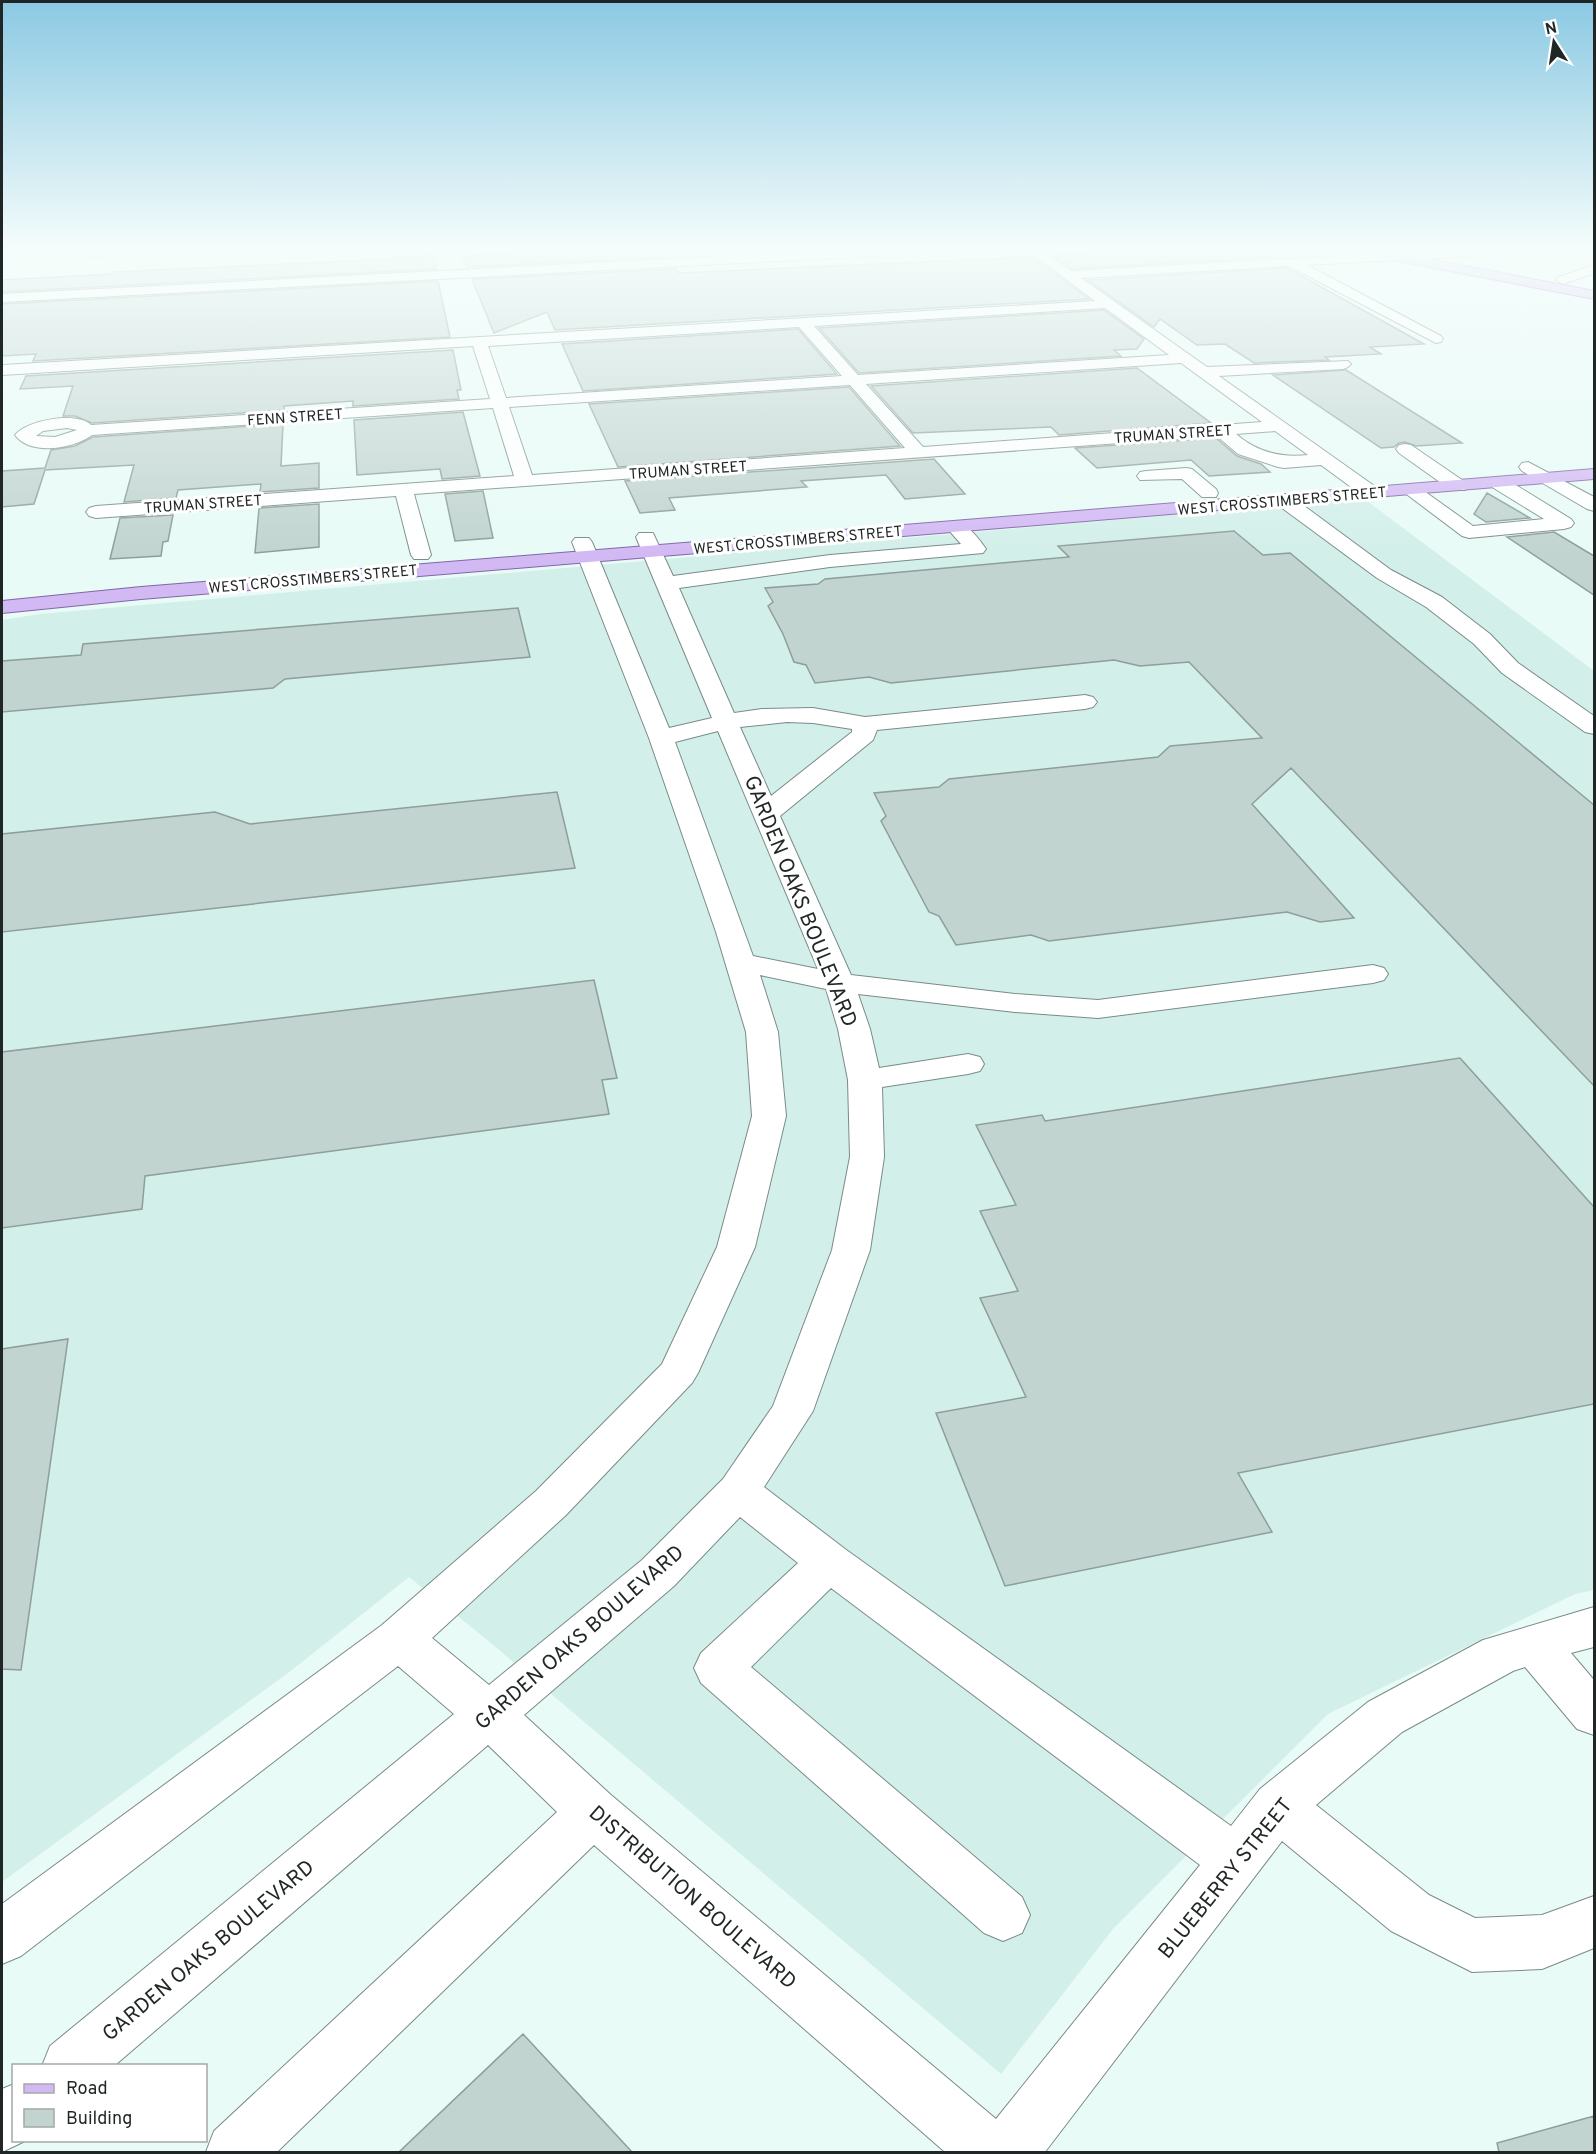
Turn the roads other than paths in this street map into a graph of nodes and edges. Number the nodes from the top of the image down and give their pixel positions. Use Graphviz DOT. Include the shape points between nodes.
graph roads {
  1 [pos="290,353"];
  2 [pos="483,353"];
  3 [pos="830,353"];
  4 [pos="1178,353"];
  5 [pos="1186,358"];
  6 [pos="1343,364"];
  7 [pos="2,370"];
  8 [pos="1204,372"];
  9 [pos="854,380"];
  10 [pos="499,403"];
  11 [pos="1280,426"];
  12 [pos="87,430"];
  13 [pos="1221,430"];
  14 [pos="1405,449"];
  15 [pos="919,453"];
  16 [pos="1137,453"];
  17 [pos="1326,459"];
  18 [pos="1178,461"];
  19 [pos="1594,461"];
  20 [pos="1284,463"];
  21 [pos="1528,467"];
  22 [pos="1442,474"];
  23 [pos="1594,474"];
  24 [pos="1146,476"];
  25 [pos="1548,478"];
  26 [pos="1356,481"];
  27 [pos="525,482"];
  28 [pos="1499,483"];
  29 [pos="1303,485"];
  30 [pos="1458,486"];
  31 [pos="404,490"];
  32 [pos="1410,490"];
  33 [pos="1209,493"];
  34 [pos="1373,494"];
  35 [pos="1285,501"];
  36 [pos="1594,506"];
  37 [pos="96,512"];
  38 [pos="992,517"];
  39 [pos="956,527"];
  40 [pos="888,532"];
  41 [pos="586,549"];
  42 [pos="905,555"];
  43 [pos="656,557"];
  44 [pos="409,561"];
  45 [pos="8,598"];
  46 [pos="1085,702"];
  47 [pos="727,720"];
  48 [pos="865,724"];
  49 [pos="1594,727"];
  50 [pos="661,738"];
  51 [pos="767,813"];
  52 [pos="741,962"];
  53 [pos="1373,974"];
  54 [pos="839,983"];
  55 [pos="968,1064"];
  56 [pos="865,1080"];
  57 [pos="738,1491"];
  58 [pos="829,1562"];
  59 [pos="1594,1627"];
  60 [pos="399,1639"];
  61 [pos="1534,1644"];
  62 [pos="1594,1714"];
  63 [pos="490,1715"];
  64 [pos="1278,1806"];
  65 [pos="593,1812"];
  66 [pos="1235,1860"];
  67 [pos="1003,1915"];
  68 [pos="1594,1922"];
  69 [pos="2,1937"];
  70 [pos="72,2064"];
  71 [pos="235,2152"];
  72 [pos="989,2152"];
  73 [pos="1008,2152"];
  1 -- 7 [label="street"];
  2 -- 10 [label="street"];
  3 -- 9 [label="street"];
  4 -- 5 [label="street"];
  5 -- 8 [label="street"];
  5 -- 9 [label="street, FENN STREET"];
  6 -- 8 [label="street"];
  8 -- 11 [label="street"];
  9 -- 10 [label="street, FENN STREET"];
  9 -- 15 [label="street"];
  10 -- 12 [label="street, FENN STREET"];
  10 -- 27 [label="street"];
  11 -- 13 [label="street, TRUMAN STREET"];
  11 -- 17 [label="street"];
  13 -- 15 [label="street, TRUMAN STREET"];
  13 -- 20 [label="street" via="1244,450"];
  14 -- 22 [label="street"];
  15 -- 27 [label="street, TRUMAN STREET"];
  16 -- 18 [label="street"];
  17 -- 20 [label="street"];
  17 -- 26 [label="street"];
  18 -- 24 [label="street"];
  18 -- 33 [label="street"];
  19 -- 21 [label="main road, WEST CROSSTIMBERS STREET"];
  20 -- 29 [label="street" via="1292,469 1291,476"];
  21 -- 22 [label="main road, WEST CROSSTIMBERS STREET"];
  21 -- 25 [label="street"];
  22 -- 26 [label="main road, WEST CROSSTIMBERS STREET"];
  22 -- 30 [label="street"];
  23 -- 25 [label="main road, WEST CROSSTIMBERS STREET"];
  25 -- 28 [label="main road, WEST CROSSTIMBERS STREET"];
  25 -- 36 [label="street"];
  26 -- 29 [label="main road, WEST CROSSTIMBERS STREET"];
  26 -- 34 [label="street"];
  27 -- 31 [label="street, TRUMAN STREET"];
  28 -- 30 [label="main road, WEST CROSSTIMBERS STREET"];
  28 -- 32 [label="street" via="1564,523 1469,532"];
  29 -- 33 [label="main road, WEST CROSSTIMBERS STREET"];
  30 -- 32 [label="main road, WEST CROSSTIMBERS STREET"];
  31 -- 37 [label="street, TRUMAN STREET"];
  31 -- 44 [label="street"];
  32 -- 34 [label="main road, WEST CROSSTIMBERS STREET"];
  33 -- 38 [label="main road, WEST CROSSTIMBERS STREET"];
  34 -- 35 [label="main road, WEST CROSSTIMBERS STREET"];
  35 -- 38 [label="main road, WEST CROSSTIMBERS STREET"];
  35 -- 49 [label="street" via="1384,574 1434,602 1482,639 1510,668"];
  38 -- 39 [label="main road, WEST CROSSTIMBERS STREET"];
  38 -- 43 [label="main road, WEST CROSSTIMBERS STREET"];
  39 -- 40 [label="main road, WEST CROSSTIMBERS STREET"];
  39 -- 42 [label="street" via="976,549"];
  40 -- 42 [label="street"];
  40 -- 43 [label="main road, WEST CROSSTIMBERS STREET"];
  41 -- 43 [label="main road, WEST CROSSTIMBERS STREET"];
  41 -- 44 [label="main road, WEST CROSSTIMBERS STREET"];
  41 -- 50 [label="street"];
  42 -- 43 [label="street" via="830,561"];
  43 -- 47 [label="street, GARDEN OAKS BOULEVARD"];
  44 -- 45 [label="main road, WEST CROSSTIMBERS STREET" via="141,593"];
  46 -- 48 [label="street"];
  47 -- 48 [label="street" via="797,714"];
  47 -- 50 [label="street"];
  47 -- 51 [label="street, GARDEN OAKS BOULEVARD"];
  48 -- 51 [label="street" via="864,735"];
  50 -- 52 [label="street"];
  51 -- 54 [label="street, GARDEN OAKS BOULEVARD"];
  52 -- 54 [label="street"];
  52 -- 60 [label="street" via="762,1032 769,1116 736,1246 678,1373 551,1503"];
  53 -- 54 [label="street" via="1098,1009"];
  54 -- 56 [label="street, GARDEN OAKS BOULEVARD"];
  55 -- 56 [label="street"];
  56 -- 57 [label="street, GARDEN OAKS BOULEVARD" via="867,1158 851,1250 792,1411"];
  57 -- 58 [label="street"];
  57 -- 63 [label="street, GARDEN OAKS BOULEVARD" via="658,1573"];
  58 -- 66 [label="street"];
  58 -- 67 [label="street" via="718,1668"];
  59 -- 61 [label="street, BLUEBERRY STREET"];
  60 -- 63 [label="street, DISTRIBUTION BOULEVARD"];
  60 -- 69 [label="street"];
  61 -- 62 [label="street"];
  61 -- 64 [label="street, BLUEBERRY STREET" via="1500,1654 1385,1717"];
  63 -- 65 [label="street, DISTRIBUTION BOULEVARD"];
  63 -- 70 [label="street, GARDEN OAKS BOULEVARD"];
  64 -- 66 [label="street, BLUEBERRY STREET"];
  64 -- 68 [label="street" via="1410,1913 1472,1945 1542,1942"];
  65 -- 71 [label="street"];
  65 -- 72 [label="street, DISTRIBUTION BOULEVARD"];
  66 -- 73 [label="street, BLUEBERRY STREET"];
}
